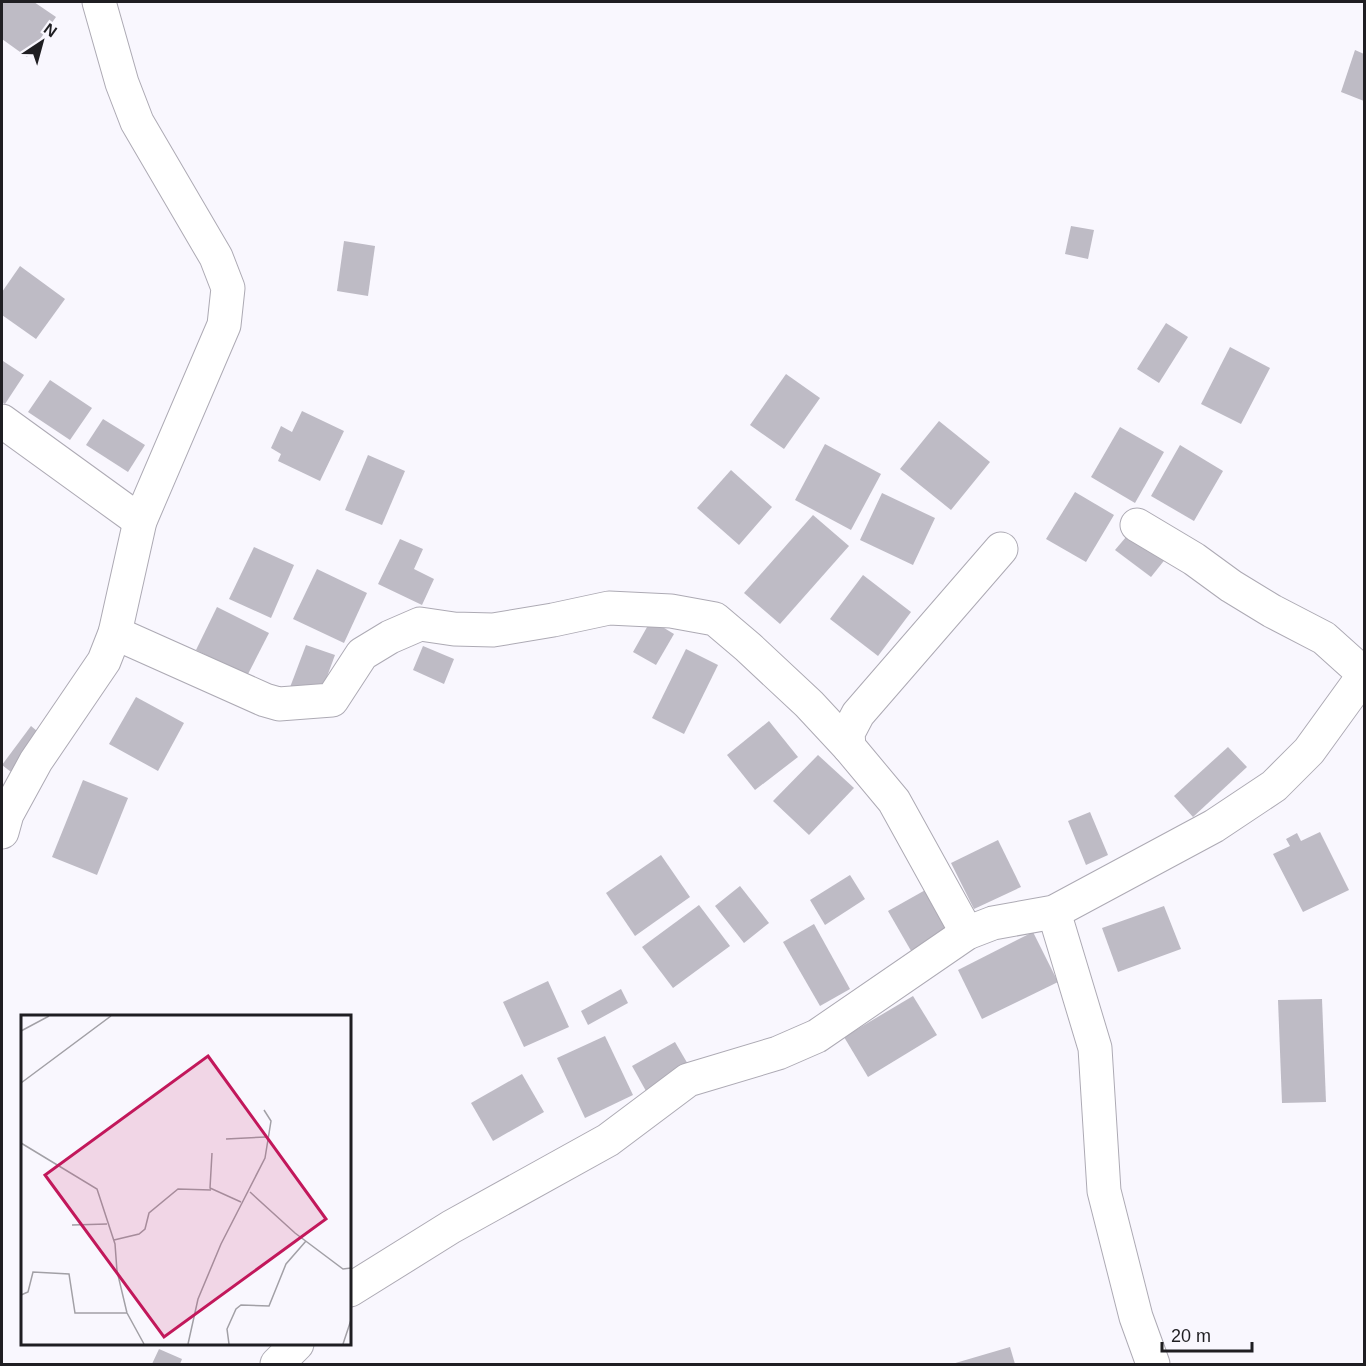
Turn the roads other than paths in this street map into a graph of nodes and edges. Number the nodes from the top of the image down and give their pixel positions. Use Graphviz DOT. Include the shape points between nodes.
graph roads {
  1 [pos="99,2"];
  2 [pos="2,421"];
  3 [pos="140,521"];
  4 [pos="1137,525"];
  5 [pos="1001,549"];
  6 [pos="115,633"];
  7 [pos="1365,675"];
  8 [pos="849,747"];
  9 [pos="2,832"];
  10 [pos="1054,912"];
  11 [pos="967,933"];
  12 [pos="351,1289"];
  13 [pos="296,1345"];
  14 [pos="277,1365"];
  15 [pos="1153,1365"];
  1 -- 3 [label="street" via="137,122 216,256 228,288 224,325"];
  2 -- 3 [label="street"];
  3 -- 6 [label="street"];
  4 -- 7 [label="street" via="1272,611 1324,638"];
  5 -- 8 [label="street" via="858,714 848,734"];
  6 -- 8 [label="street" via="279,704 332,700 362,654 420,624 493,630 609,608 670,611 715,619 809,704"];
  6 -- 9 [label="street" via="104,662 36,761 7,814"];
  7 -- 10 [label="street" via="1309,751 1274,786 1214,826"];
  8 -- 11 [label="street" via="894,801"];
  10 -- 11 [label="street" via="993,922"];
  10 -- 15 [label="street" via="1095,1048 1104,1191 1136,1317"];
  11 -- 12 [label="street" via="817,1036 778,1053 688,1080 608,1140 451,1227"];
  13 -- 14 [label="street"];
}
